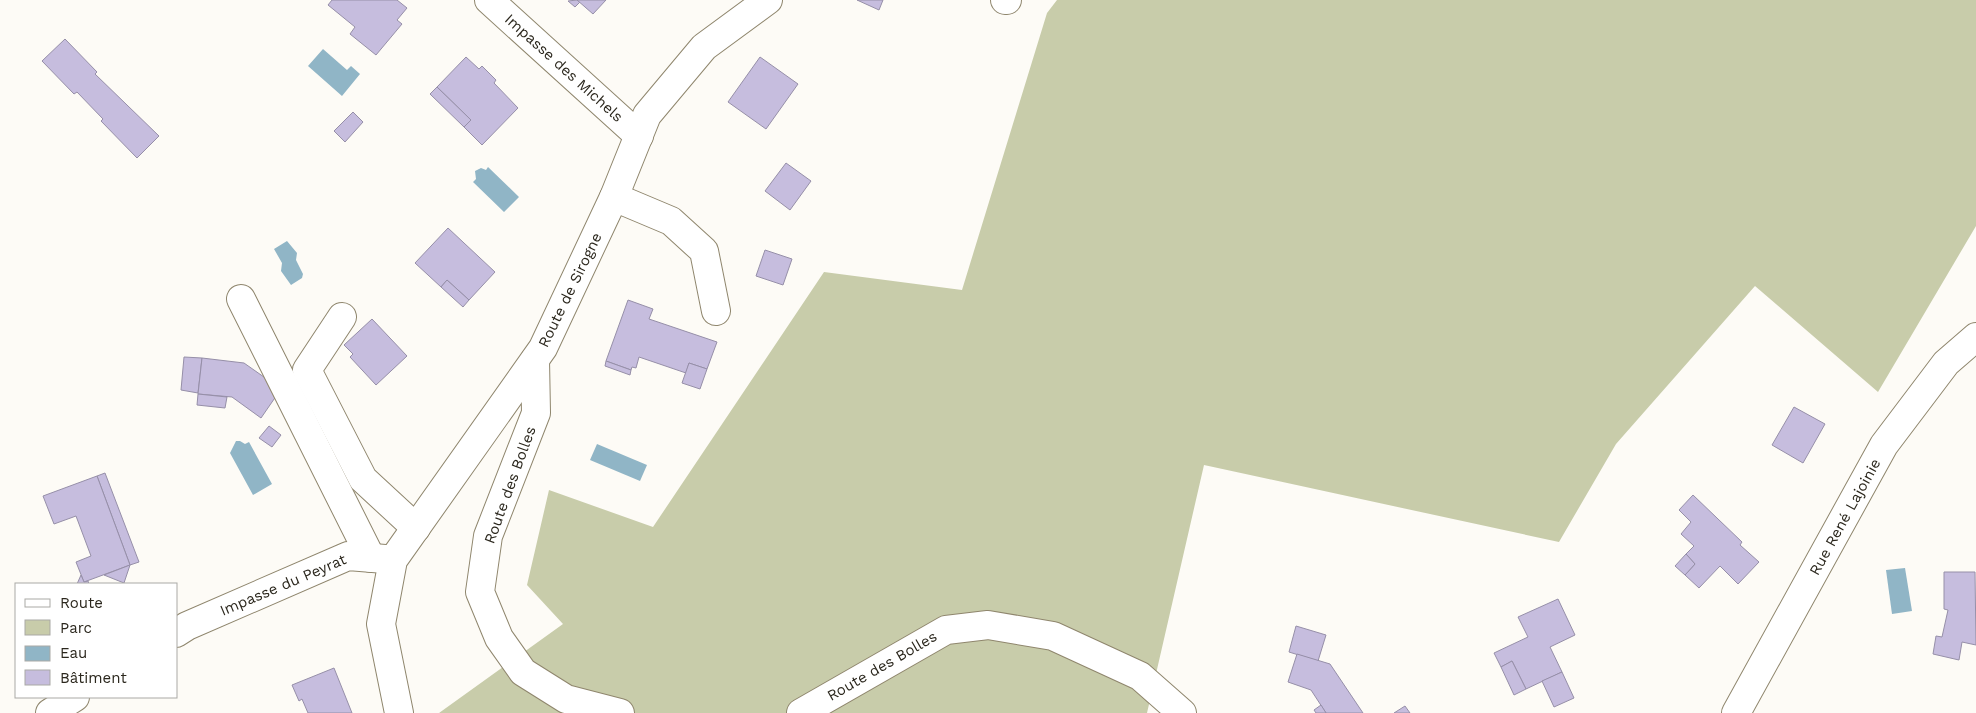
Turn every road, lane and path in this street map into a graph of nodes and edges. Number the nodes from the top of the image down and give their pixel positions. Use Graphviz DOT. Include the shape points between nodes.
graph roads {
  1 [pos="489,0"];
  2 [pos="768,0"];
  3 [pos="639,136"];
  4 [pos="614,197"];
  5 [pos="241,299"];
  6 [pos="716,311"];
  7 [pos="342,317"];
  8 [pos="1976,336"];
  9 [pos="535,360"];
  10 [pos="416,528"];
  11 [pos="382,559"];
  12 [pos="178,631"];
  13 [pos="73,698"];
  14 [pos="50,713"];
  15 [pos="399,713"];
  16 [pos="620,713"];
  17 [pos="801,713"];
  18 [pos="1182,713"];
  19 [pos="1736,713"];
  1 -- 3 [label="street, Impasse des Michels"];
  2 -- 3 [label="street, Route de Sirogne" via="704,47 647,115"];
  3 -- 4 [label="street, Route de Sirogne"];
  4 -- 6 [label="street" via="671,221 704,251"];
  4 -- 9 [label="street, Route de Sirogne" via="544,348"];
  5 -- 11 [label="street"];
  7 -- 10 [label="street" via="308,370 363,479"];
  8 -- 19 [label="street, Rue René Lajoinie" via="1946,363 1884,445"];
  9 -- 10 [label="street, Route de Sirogne"];
  9 -- 16 [label="street, Route des Bolles" via="536,413 488,536 480,592 499,638 523,672 566,699"];
  10 -- 11 [label="street, Route de Sirogne"];
  11 -- 12 [label="street, Impasse du Peyrat" via="348,556"];
  11 -- 15 [label="street, Route de Sirogne" via="381,624"];
  13 -- 14 [label="street"];
  17 -- 18 [label="street, Route des Bolles" via="946,630 988,625 1053,636 1140,676"];
}
